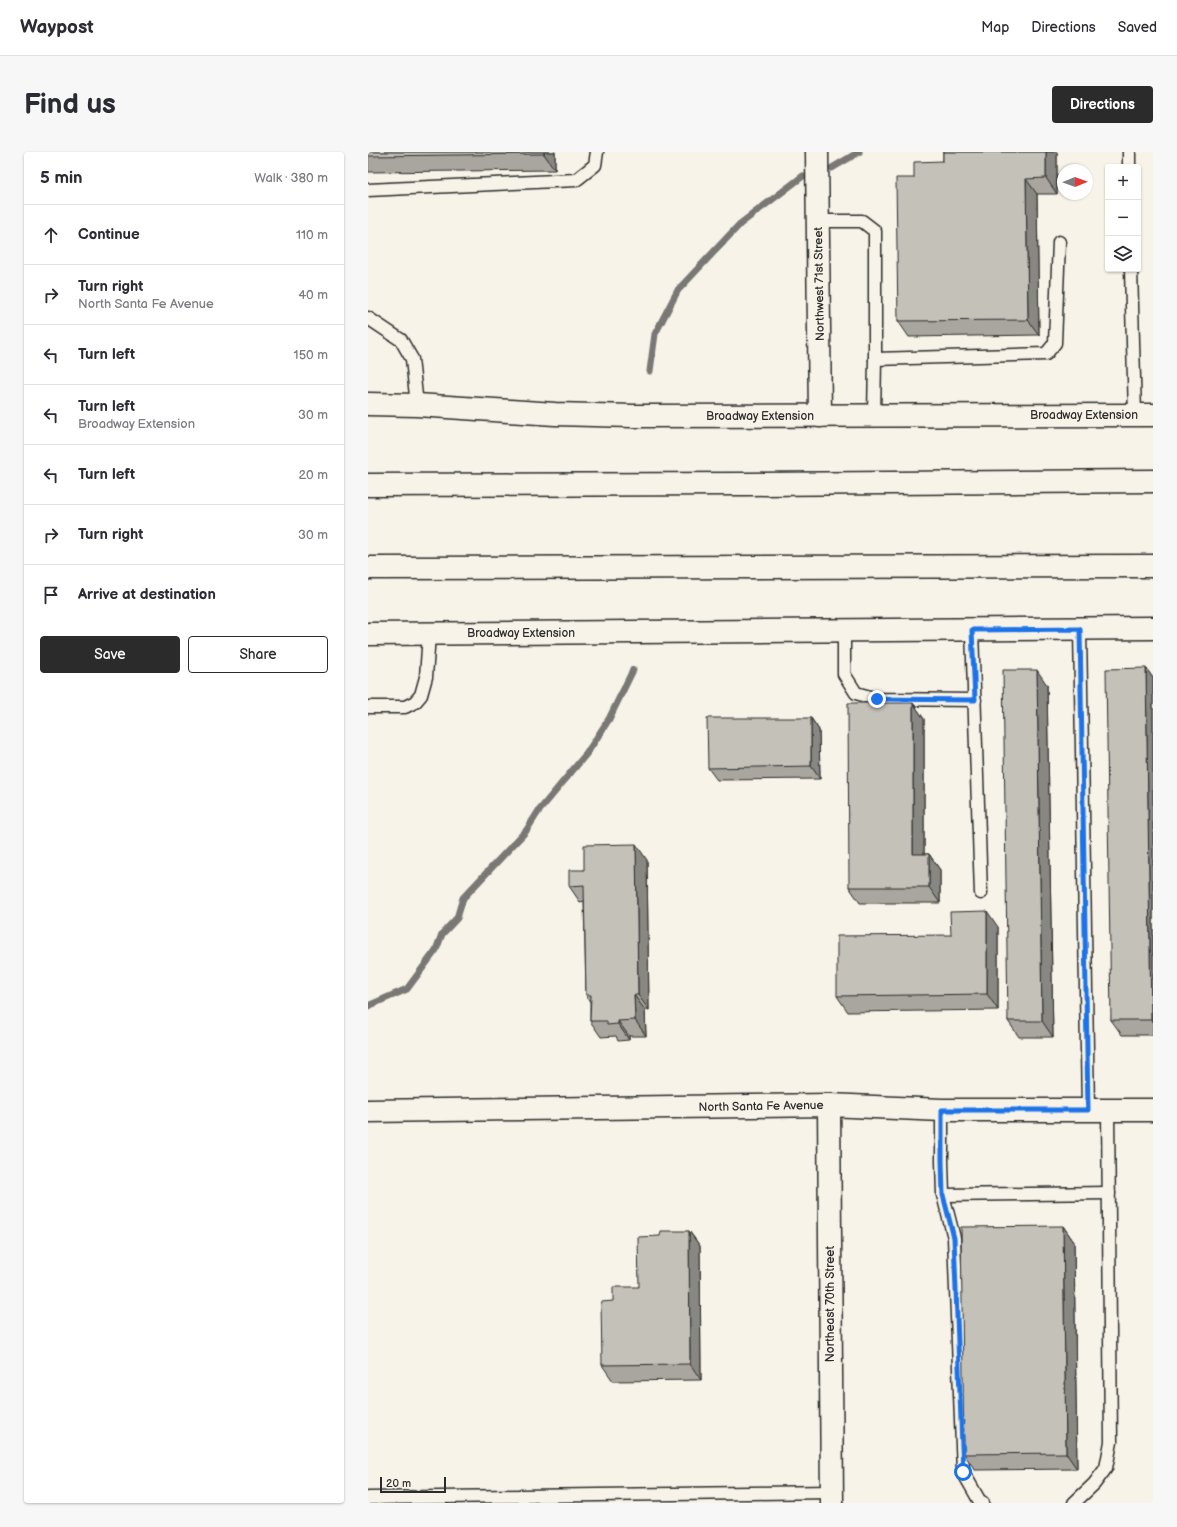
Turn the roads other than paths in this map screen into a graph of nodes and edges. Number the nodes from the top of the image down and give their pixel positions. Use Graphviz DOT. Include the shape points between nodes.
graph roads {
  1 [pos="597,152"];
  2 [pos="817,152"];
  3 [pos="1129,152"];
  4 [pos="1129,164"];
  5 [pos="368,190"];
  6 [pos="818,221"];
  7 [pos="1059,242"];
  8 [pos="1132,272"];
  9 [pos="368,318"];
  10 [pos="875,359"];
  11 [pos="368,404"];
  12 [pos="417,405"];
  13 [pos="1144,415"];
  14 [pos="820,416"];
  15 [pos="874,416"];
  16 [pos="1153,481"];
  17 [pos="373,483"];
  18 [pos="1153,566"];
  19 [pos="368,568"];
  20 [pos="1153,628"];
  21 [pos="1080,629"];
  22 [pos="972,630"];
  23 [pos="844,631"];
  24 [pos="368,634"];
  25 [pos="429,634"];
  26 [pos="975,700"];
  27 [pos="368,707"];
  28 [pos="981,892"];
  29 [pos="829,1105"];
  30 [pos="942,1110"];
  31 [pos="1098,1110"];
  32 [pos="1153,1110"];
  33 [pos="368,1111"];
  34 [pos="1109,1193"];
  35 [pos="943,1195"];
  36 [pos="832,1497"];
  37 [pos="368,1498"];
  38 [pos="983,1503"];
  39 [pos="1074,1503"];
  1 -- 5 [label="lane" via="595,166 576,180"];
  2 -- 6 [label="main road, Northwest 71st Street"];
  3 -- 4 [label="lane"];
  6 -- 10 [label="lane" via="862,221 875,231"];
  6 -- 14 [label="main road, Northwest 71st Street"];
  7 -- 10 [label="lane" via="1055,343 1046,354"];
  8 -- 13 [label="lane"];
  9 -- 12 [label="lane" via="401,340 412,359"];
  10 -- 15 [label="lane"];
  11 -- 12 [label="main road, Broadway Extension"];
  12 -- 14 [label="main road, Broadway Extension" via="555,414"];
  13 -- 15 [label="main road, Broadway Extension"];
  14 -- 15 [label="main road, Broadway Extension"];
  16 -- 17 [label="main road"];
  18 -- 19 [label="main road"];
  20 -- 21 [label="main road, Broadway Extension"];
  21 -- 22 [label="main road, Broadway Extension"];
  21 -- 31 [label="lane"];
  22 -- 23 [label="main road, Broadway Extension"];
  22 -- 26 [label="lane"];
  23 -- 25 [label="main road, Broadway Extension"];
  23 -- 26 [label="lane" via="844,674 856,693 877,699"];
  24 -- 25 [label="main road, Broadway Extension"];
  25 -- 27 [label="lane" via="426,677 421,695 415,702 405,706"];
  26 -- 28 [label="lane"];
  29 -- 30 [label="main road, North Santa Fe Avenue"];
  29 -- 33 [label="main road, North Santa Fe Avenue"];
  29 -- 36 [label="main road, Northeast 70th Street"];
  30 -- 31 [label="main road, North Santa Fe Avenue"];
  30 -- 35 [label="lane"];
  31 -- 32 [label="main road, North Santa Fe Avenue"];
  31 -- 34 [label="lane"];
  34 -- 35 [label="lane"];
  34 -- 39 [label="lane" via="1111,1442 1106,1468"];
  35 -- 38 [label="lane" via="954,1238 963,1472"];
  36 -- 37 [label="lane"];
}
